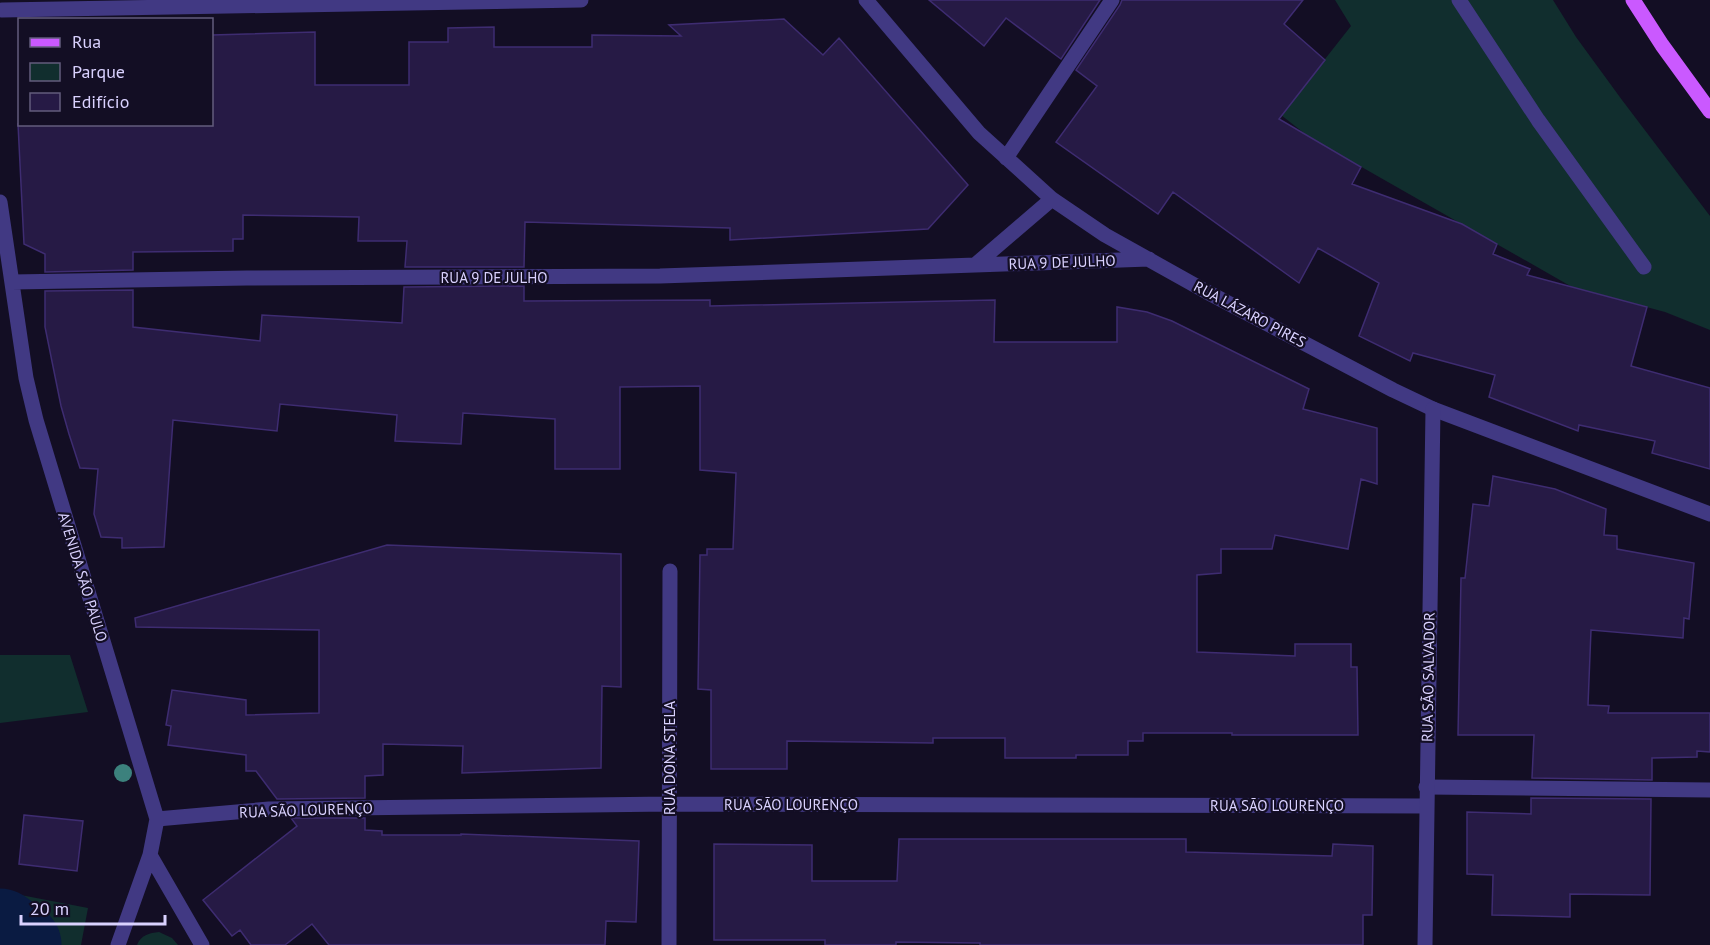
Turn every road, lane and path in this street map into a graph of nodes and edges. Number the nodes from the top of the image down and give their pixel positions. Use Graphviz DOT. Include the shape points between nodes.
graph roads {
  1 [pos="581,0"];
  2 [pos="866,0"];
  3 [pos="1112,0"];
  4 [pos="1460,0"];
  5 [pos="1633,0"];
  6 [pos="2,11"];
  7 [pos="1710,111"];
  8 [pos="1006,158"];
  9 [pos="1052,199"];
  10 [pos="0,202"];
  11 [pos="1149,259"];
  12 [pos="975,265"];
  13 [pos="1644,267"];
  14 [pos="12,282"];
  15 [pos="1433,410"];
  16 [pos="1710,514"];
  17 [pos="670,571"];
  18 [pos="1426,787"];
  19 [pos="1710,790"];
  20 [pos="669,804"];
  21 [pos="1426,806"];
  22 [pos="157,819"];
  23 [pos="150,855"];
  24 [pos="118,945"];
  25 [pos="202,945"];
  26 [pos="669,945"];
  27 [pos="1425,945"];
  1 -- 6 [label="street"];
  2 -- 8 [label="street, RUA LÁZARO PIRES"];
  3 -- 8 [label="street"];
  4 -- 13 [label="street" via="1538,120"];
  5 -- 7 [label="main road"];
  8 -- 9 [label="street, RUA LÁZARO PIRES"];
  9 -- 11 [label="street, RUA LÁZARO PIRES"];
  9 -- 12 [label="street, RUA 9 DE JULHO"];
  10 -- 14 [label="street, AVENIDA SÃO PAULO"];
  11 -- 12 [label="street, RUA 9 DE JULHO"];
  11 -- 15 [label="street, RUA LÁZARO PIRES"];
  12 -- 14 [label="street, RUA 9 DE JULHO" via="660,276"];
  14 -- 22 [label="street, AVENIDA SÃO PAULO" via="36,420"];
  15 -- 16 [label="street, RUA LÁZARO PIRES"];
  15 -- 18 [label="street, RUA SÃO SALVADOR"];
  17 -- 20 [label="street, RUA DONA STELA"];
  18 -- 19 [label="street"];
  18 -- 21 [label="street, RUA SÃO SALVADOR"];
  20 -- 21 [label="street, RUA SÃO LOURENÇO"];
  20 -- 22 [label="street, RUA SÃO LOURENÇO" via="268,809"];
  20 -- 26 [label="street, RUA DONA STELA"];
  21 -- 27 [label="street, RUA SÃO SALVADOR"];
  22 -- 23 [label="street, AVENIDA SÃO PAULO"];
  23 -- 24 [label="street, AVENIDA SÃO PAULO"];
  23 -- 25 [label="street"];
}
